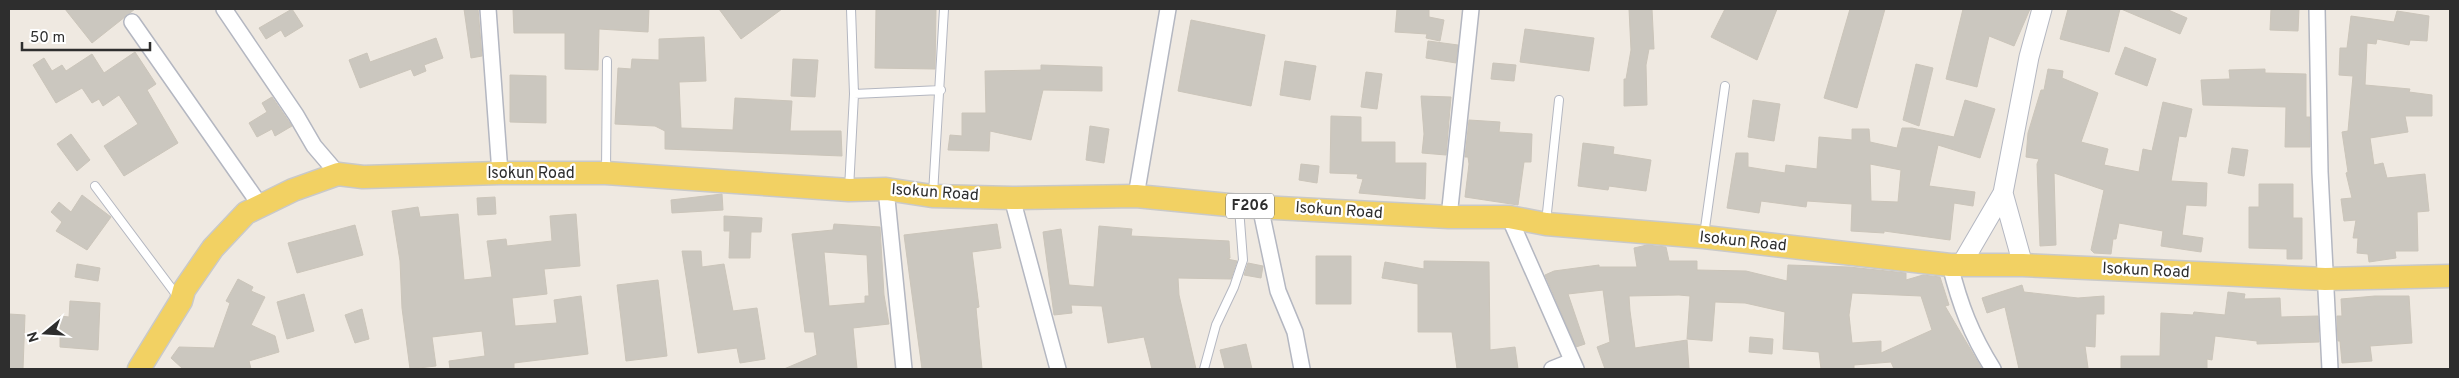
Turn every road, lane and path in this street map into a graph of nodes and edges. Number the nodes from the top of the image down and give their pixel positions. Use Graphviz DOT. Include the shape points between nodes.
graph roads {
  1 [pos="224,9"];
  2 [pos="488,9"];
  3 [pos="851,9"];
  4 [pos="944,9"];
  5 [pos="1168,9"];
  6 [pos="1471,9"];
  7 [pos="2042,9"];
  8 [pos="2317,9"];
  9 [pos="132,22"];
  10 [pos="607,61"];
  11 [pos="1725,86"];
  12 [pos="941,90"];
  13 [pos="854,94"];
  14 [pos="1559,100"];
  15 [pos="500,173"];
  16 [pos="338,174"];
  17 [pos="606,174"];
  18 [pos="95,186"];
  19 [pos="886,189"];
  20 [pos="849,190"];
  21 [pos="2003,193"];
  22 [pos="932,196"];
  23 [pos="1136,196"];
  24 [pos="1012,198"];
  25 [pos="260,205"];
  26 [pos="1249,206"];
  27 [pos="1509,217"];
  28 [pos="1449,218"];
  29 [pos="1546,224"];
  30 [pos="1704,237"];
  31 [pos="1955,265"];
  32 [pos="2023,265"];
  33 [pos="2450,276"];
  34 [pos="2325,279"];
  35 [pos="181,301"];
  36 [pos="1574,365"];
  37 [pos="139,369"];
  38 [pos="904,369"];
  39 [pos="1058,369"];
  40 [pos="1204,369"];
  41 [pos="1302,369"];
  42 [pos="1552,369"];
  43 [pos="1992,369"];
  44 [pos="2330,369"];
  1 -- 16 [label="street" via="314,146"];
  2 -- 15 [label="street"];
  3 -- 13 [label="lane"];
  4 -- 12 [label="lane"];
  5 -- 23 [label="street"];
  6 -- 28 [label="street"];
  7 -- 21 [label="street" via="2029,57"];
  8 -- 34 [label="street"];
  9 -- 25 [label="street"];
  10 -- 17 [label="lane"];
  11 -- 30 [label="lane"];
  12 -- 13 [label="lane"];
  12 -- 22 [label="lane"];
  13 -- 20 [label="lane"];
  14 -- 29 [label="lane"];
  15 -- 16 [label="main road, Isokun Road / F206" via="363,177"];
  15 -- 17 [label="main road, Isokun Road / F206"];
  16 -- 25 [label="main road, Isokun Road / F206"];
  17 -- 20 [label="main road, Isokun Road / F206"];
  18 -- 35 [label="lane"];
  19 -- 20 [label="main road, Isokun Road / F206"];
  19 -- 22 [label="main road, Isokun Road / F206"];
  19 -- 38 [label="street"];
  21 -- 31 [label="street"];
  21 -- 32 [label="street"];
  22 -- 24 [label="main road, Isokun Road / F206"];
  23 -- 24 [label="main road, Isokun Road / F206"];
  23 -- 26 [label="main road, Isokun Road / F206"];
  24 -- 39 [label="street"];
  25 -- 35 [label="main road, Isokun Road / F206" via="246,213 214,248 184,290"];
  26 -- 28 [label="main road, Isokun Road / F206"];
  26 -- 40 [label="lane" via="1242,260 1234,287 1216,325"];
  26 -- 41 [label="street" via="1295,332"];
  27 -- 28 [label="main road, Isokun Road / F206"];
  27 -- 29 [label="main road, Isokun Road / F206"];
  27 -- 36 [label="street"];
  29 -- 30 [label="main road, Isokun Road / F206"];
  30 -- 31 [label="main road, Isokun Road / F206"];
  31 -- 32 [label="main road, Isokun Road / F206"];
  31 -- 43 [label="street" via="1958,297 1973,338"];
  32 -- 34 [label="main road, Isokun Road / F206"];
  33 -- 34 [label="main road, Isokun Road / F206"];
  34 -- 44 [label="street"];
  35 -- 37 [label="main road, Isokun Road / F206"];
  36 -- 42 [label="street"];
}
